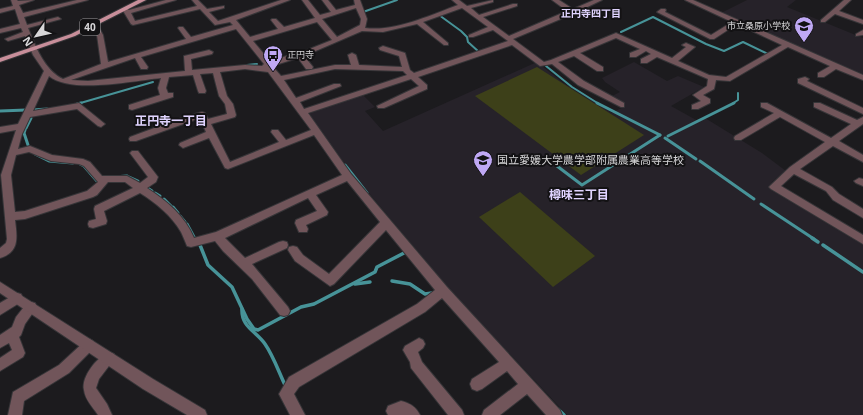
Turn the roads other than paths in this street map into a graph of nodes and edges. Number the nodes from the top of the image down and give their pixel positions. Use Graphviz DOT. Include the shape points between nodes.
graph roads {
  1 [pos="31,0"];
  2 [pos="85,0"];
  3 [pos="143,0"];
  4 [pos="173,0"];
  5 [pos="196,0"];
  6 [pos="286,0"];
  7 [pos="325,0"];
  8 [pos="455,0"];
  9 [pos="555,0"];
  10 [pos="688,0"];
  11 [pos="848,0"];
  12 [pos="264,1"];
  13 [pos="305,1"];
  14 [pos="491,1"];
  15 [pos="594,1"];
  16 [pos="357,3"];
  17 [pos="16,4"];
  18 [pos="297,4"];
  19 [pos="511,5"];
  20 [pos="222,6"];
  21 [pos="269,6"];
  22 [pos="464,7"];
  23 [pos="204,9"];
  24 [pos="663,10"];
  25 [pos="0,11"];
  26 [pos="126,11"];
  27 [pos="834,11"];
  28 [pos="573,12"];
  29 [pos="335,13"];
  30 [pos="716,13"];
  31 [pos="20,16"];
  32 [pos="478,17"];
  33 [pos="318,18"];
  34 [pos="707,18"];
  35 [pos="58,19"];
  36 [pos="232,20"];
  37 [pos="274,20"];
  38 [pos="418,21"];
  39 [pos="823,21"];
  40 [pos="736,22"];
  41 [pos="863,22"];
  42 [pos="94,25"];
  43 [pos="237,26"];
  44 [pos="181,28"];
  45 [pos="493,28"];
  46 [pos="26,29"];
  47 [pos="361,29"];
  48 [pos="283,30"];
  49 [pos="0,31"];
  50 [pos="172,36"];
  51 [pos="471,36"];
  52 [pos="8,39"];
  53 [pos="189,39"];
  54 [pos="249,40"];
  55 [pos="336,40"];
  56 [pos="510,40"];
  57 [pos="177,43"];
  58 [pos="632,43"];
  59 [pos="446,44"];
  60 [pos="686,45"];
  61 [pos="787,45"];
  62 [pos="624,47"];
  63 [pos="34,48"];
  64 [pos="383,48"];
  65 [pos="645,49"];
  66 [pos="209,52"];
  67 [pos="300,54"];
  68 [pos="576,54"];
  69 [pos="657,54"];
  70 [pos="136,55"];
  71 [pos="352,55"];
  72 [pos="633,55"];
  73 [pos="0,60"];
  74 [pos="644,61"];
  75 [pos="673,61"];
  76 [pos="553,62"];
  77 [pos="105,65"];
  78 [pos="144,66"];
  79 [pos="266,66"];
  80 [pos="355,66"];
  81 [pos="836,66"];
  82 [pos="309,67"];
  83 [pos="406,68"];
  84 [pos="600,69"];
  85 [pos="216,70"];
  86 [pos="47,72"];
  87 [pos="193,73"];
  88 [pos="821,75"];
  89 [pos="164,76"];
  90 [pos="412,76"];
  91 [pos="712,78"];
  92 [pos="863,78"];
  93 [pos="280,79"];
  94 [pos="804,79"];
  95 [pos="64,82"];
  96 [pos="337,86"];
  97 [pos="202,91"];
  98 [pos="295,101"];
  99 [pos="621,105"];
  100 [pos="764,105"];
  101 [pos="817,105"];
  102 [pos="381,106"];
  103 [pos="132,107"];
  104 [pos="695,108"];
  105 [pos="863,111"];
  106 [pos="303,112"];
  107 [pos="780,113"];
  108 [pos="27,115"];
  109 [pos="101,121"];
  110 [pos="860,122"];
  111 [pos="206,123"];
  112 [pos="22,126"];
  113 [pos="0,130"];
  114 [pos="316,131"];
  115 [pos="275,132"];
  116 [pos="212,133"];
  117 [pos="138,135"];
  118 [pos="738,138"];
  119 [pos="833,142"];
  120 [pos="284,144"];
  121 [pos="183,145"];
  122 [pos="12,153"];
  123 [pos="135,153"];
  124 [pos="863,159"];
  125 [pos="793,169"];
  126 [pos="3,173"];
  127 [pos="348,176"];
  128 [pos="105,180"];
  129 [pos="140,188"];
  130 [pos="310,193"];
  131 [pos="6,213"];
  132 [pos="863,214"];
  133 [pos="386,222"];
  134 [pos="93,224"];
  135 [pos="303,230"];
  136 [pos="218,236"];
  137 [pos="863,240"];
  138 [pos="0,254"];
  139 [pos="244,263"];
  140 [pos="0,288"];
  141 [pos="443,291"];
  142 [pos="17,298"];
  143 [pos="31,308"];
  144 [pos="0,310"];
  145 [pos="284,311"];
  146 [pos="12,335"];
  147 [pos="0,342"];
  148 [pos="419,344"];
  149 [pos="89,345"];
  150 [pos="109,358"];
  151 [pos="508,363"];
  152 [pos="0,364"];
  153 [pos="477,384"];
  154 [pos="528,385"];
  155 [pos="394,411"];
  156 [pos="15,415"];
  157 [pos="105,415"];
  158 [pos="200,415"];
  159 [pos="298,415"];
  160 [pos="413,415"];
  161 [pos="457,415"];
  162 [pos="489,415"];
  163 [pos="555,415"];
  1 -- 17 [label="street"];
  2 -- 31 [label="street"];
  3 -- 26 [label="main road, 40"];
  4 -- 26 [label="street"];
  5 -- 23 [label="street"];
  6 -- 21 [label="street"];
  7 -- 29 [label="street"];
  8 -- 22 [label="street"];
  9 -- 28 [label="street"];
  10 -- 30 [label="street"];
  11 -- 27 [label="street"];
  12 -- 21 [label="street"];
  13 -- 18 [label="street"];
  13 -- 33 [label="street"];
  14 -- 22 [label="street"];
  15 -- 28 [label="street"];
  16 -- 29 [label="street"];
  16 -- 47 [label="street" via="365,18"];
  17 -- 25 [label="street"];
  17 -- 31 [label="street"];
  19 -- 32 [label="street"];
  20 -- 23 [label="street"];
  21 -- 36 [label="street"];
  22 -- 32 [label="street"];
  22 -- 38 [label="street"];
  23 -- 26 [label="street" via="177,14 176,12 133,23"];
  23 -- 36 [label="street" via="217,24"];
  24 -- 40 [label="street" via="660,12 712,38"];
  26 -- 42 [label="main road, 40"];
  27 -- 39 [label="street"];
  27 -- 41 [label="street"];
  28 -- 56 [label="street"];
  29 -- 33 [label="street"];
  30 -- 34 [label="street"];
  30 -- 40 [label="street"];
  31 -- 46 [label="street"];
  32 -- 45 [label="street"];
  33 -- 48 [label="street"];
  33 -- 55 [label="street"];
  35 -- 46 [label="street"];
  36 -- 43 [label="street"];
  37 -- 48 [label="street"];
  38 -- 47 [label="street" via="376,31"];
  38 -- 59 [label="street"];
  40 -- 61 [label="street"];
  42 -- 63 [label="main road, 40"];
  42 -- 77 [label="street" via="100,35"];
  43 -- 53 [label="street"];
  43 -- 54 [label="street"];
  44 -- 53 [label="street"];
  45 -- 51 [label="street"];
  45 -- 56 [label="street"];
  46 -- 49 [label="street"];
  46 -- 52 [label="street"];
  46 -- 63 [label="street"];
  47 -- 55 [label="street"];
  48 -- 54 [label="street"];
  50 -- 57 [label="street"];
  53 -- 57 [label="street"];
  54 -- 79 [label="street"];
  55 -- 67 [label="street"];
  56 -- 76 [label="street" via="543,64"];
  56 -- 90 [label="street" via="507,45"];
  57 -- 70 [label="street"];
  58 -- 62 [label="street"];
  58 -- 65 [label="street"];
  58 -- 68 [label="street" via="616,35"];
  60 -- 75 [label="street" via="692,47"];
  61 -- 81 [label="street"];
  61 -- 91 [label="street" via="727,79"];
  63 -- 73 [label="main road, 40"];
  63 -- 86 [label="street"];
  64 -- 83 [label="street" via="402,55"];
  65 -- 69 [label="street"];
  65 -- 72 [label="street"];
  66 -- 87 [label="street" via="187,58"];
  67 -- 79 [label="street"];
  67 -- 82 [label="street"];
  68 -- 76 [label="street"];
  68 -- 84 [label="street"];
  69 -- 74 [label="street"];
  69 -- 75 [label="street"];
  70 -- 77 [label="street"];
  70 -- 78 [label="street"];
  71 -- 80 [label="street"];
  75 -- 91 [label="street"];
  76 -- 99 [label="street" via="581,83"];
  77 -- 95 [label="street"];
  79 -- 85 [label="street"];
  79 -- 93 [label="street"];
  80 -- 83 [label="street"];
  80 -- 93 [label="street" via="335,67"];
  81 -- 88 [label="street"];
  81 -- 92 [label="street"];
  83 -- 90 [label="street"];
  85 -- 87 [label="street"];
  85 -- 111 [label="street" via="223,96 232,115"];
  86 -- 95 [label="street"];
  86 -- 108 [label="street"];
  87 -- 89 [label="street"];
  87 -- 97 [label="street"];
  89 -- 95 [label="street" via="88,83"];
  89 -- 103 [label="street" via="162,88 168,96"];
  90 -- 102 [label="street" via="424,87"];
  90 -- 106 [label="street"];
  91 -- 104 [label="street" via="711,87 697,95 707,101"];
  93 -- 98 [label="street"];
  94 -- 105 [label="street" via="801,81"];
  96 -- 98 [label="street"];
  98 -- 106 [label="street"];
  100 -- 107 [label="street"];
  101 -- 110 [label="street"];
  106 -- 114 [label="street"];
  107 -- 118 [label="street"];
  107 -- 119 [label="street"];
  108 -- 109 [label="street" via="79,106"];
  108 -- 112 [label="street"];
  110 -- 119 [label="street"];
  111 -- 116 [label="street"];
  111 -- 117 [label="street" via="202,115 174,121"];
  112 -- 113 [label="street"];
  112 -- 122 [label="street"];
  114 -- 120 [label="street"];
  114 -- 127 [label="street"];
  115 -- 120 [label="street"];
  116 -- 120 [label="street" via="217,149 228,166"];
  116 -- 121 [label="street"];
  119 -- 124 [label="street"];
  119 -- 125 [label="street"];
  122 -- 126 [label="street"];
  122 -- 128 [label="street" via="30,149 51,158 80,161 87,164 100,179"];
  123 -- 129 [label="street" via="153,177 153,180"];
  125 -- 132 [label="street" via="829,189 836,197"];
  125 -- 137 [label="street" via="774,187"];
  126 -- 131 [label="street" via="6,186"];
  127 -- 130 [label="street"];
  127 -- 133 [label="street"];
  128 -- 129 [label="street" via="127,179"];
  128 -- 131 [label="street" via="94,192 68,198 25,215"];
  129 -- 134 [label="street" via="99,209 102,220"];
  129 -- 136 [label="street" via="176,217 192,243"];
  130 -- 135 [label="street" via="323,212 300,223"];
  130 -- 136 [label="street"];
  131 -- 138 [label="street" via="12,239 11,244"];
  133 -- 139 [label="street" via="330,281 288,247"];
  133 -- 141 [label="street"];
  136 -- 139 [label="street" via="224,246"];
  139 -- 145 [label="street"];
  140 -- 142 [label="street"];
  141 -- 151 [label="street"];
  141 -- 159 [label="street" via="422,308 294,382 286,394"];
  142 -- 143 [label="street"];
  142 -- 144 [label="street"];
  143 -- 146 [label="street"];
  143 -- 149 [label="street"];
  146 -- 147 [label="street"];
  146 -- 152 [label="street" via="19,353"];
  148 -- 161 [label="street" via="409,350 416,364"];
  149 -- 150 [label="street"];
  149 -- 156 [label="street" via="64,369 18,397"];
  150 -- 157 [label="street" via="90,383 91,392"];
  150 -- 158 [label="street"];
  151 -- 153 [label="street"];
  151 -- 154 [label="street"];
  154 -- 162 [label="street"];
  154 -- 163 [label="street"];
  155 -- 160 [label="street" via="405,408"];
}
